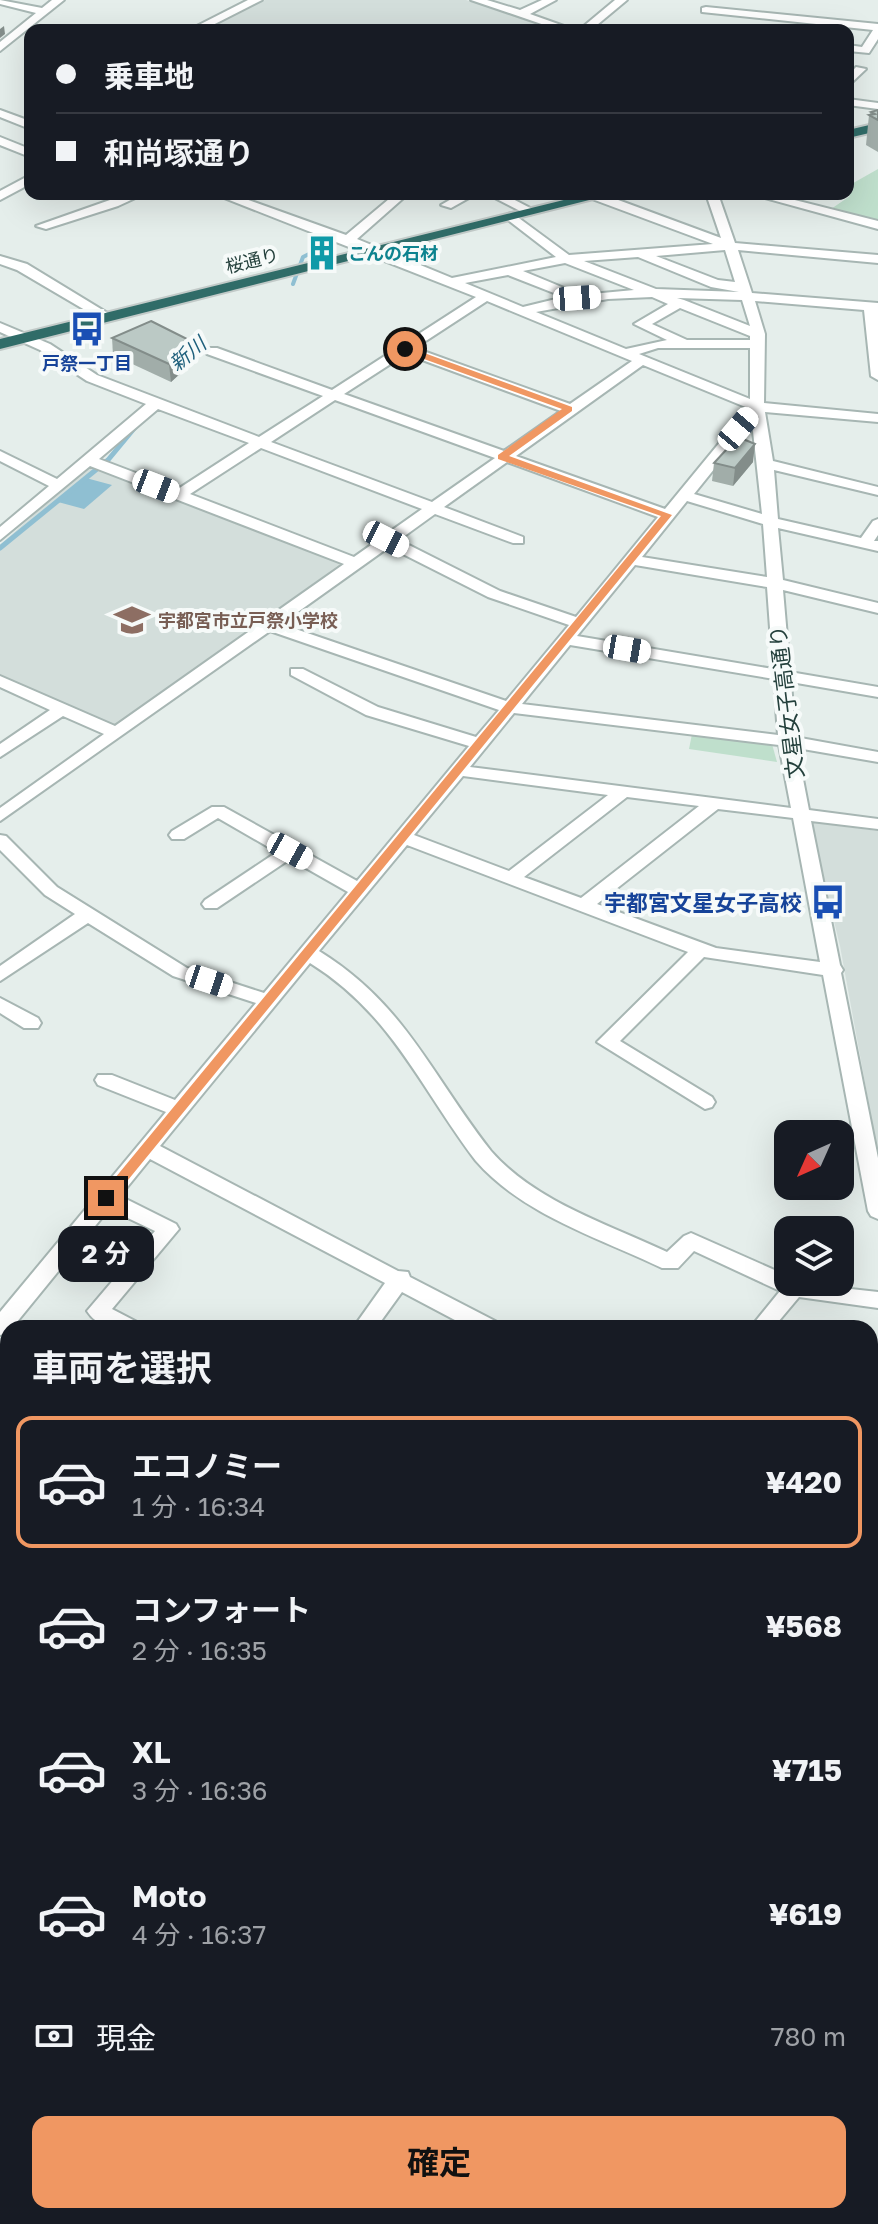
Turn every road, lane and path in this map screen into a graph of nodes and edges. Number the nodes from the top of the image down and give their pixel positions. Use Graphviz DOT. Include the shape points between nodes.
graph roads {
  1 [pos="59,0"];
  2 [pos="257,0"];
  3 [pos="476,0"];
  4 [pos="551,0"];
  5 [pos="622,0"];
  6 [pos="0,1"];
  7 [pos="706,10"];
  8 [pos="44,12"];
  9 [pos="521,14"];
  10 [pos="29,24"];
  11 [pos="207,24"];
  12 [pos="552,24"];
  13 [pos="592,24"];
  14 [pos="833,24"];
  15 [pos="854,26"];
  16 [pos="24,28"];
  17 [pos="878,29"];
  18 [pos="17,34"];
  19 [pos="24,35"];
  20 [pos="0,48"];
  21 [pos="854,49"];
  22 [pos="860,69"];
  23 [pos="854,76"];
  24 [pos="854,103"];
  25 [pos="878,106"];
  26 [pos="3,117"];
  27 [pos="24,123"];
  28 [pos="878,127"];
  29 [pos="854,132"];
  30 [pos="0,141"];
  31 [pos="24,151"];
  32 [pos="24,182"];
  33 [pos="0,196"];
  34 [pos="125,200"];
  35 [pos="237,200"];
  36 [pos="395,200"];
  37 [pos="457,200"];
  38 [pos="506,200"];
  39 [pos="581,200"];
  40 [pos="614,200"];
  41 [pos="714,200"];
  42 [pos="780,200"];
  43 [pos="447,205"];
  44 [pos="532,212"];
  45 [pos="512,217"];
  46 [pos="878,225"];
  47 [pos="42,226"];
  48 [pos="348,240"];
  49 [pos="731,246"];
  50 [pos="374,251"];
  51 [pos="635,253"];
  52 [pos="566,259"];
  53 [pos="878,259"];
  54 [pos="0,260"];
  55 [pos="506,269"];
  56 [pos="452,282"];
  57 [pos="746,292"];
  58 [pos="486,296"];
  59 [pos="659,296"];
  60 [pos="577,298"];
  61 [pos="679,303"];
  62 [pos="874,307"];
  63 [pos="522,311"];
  64 [pos="107,317"];
  65 [pos="0,327"];
  66 [pos="24,338"];
  67 [pos="757,339"];
  68 [pos="0,344"];
  69 [pos="688,344"];
  70 [pos="405,349"];
  71 [pos="212,351"];
  72 [pos="627,353"];
  73 [pos="643,359"];
  74 [pos="878,376"];
  75 [pos="332,395"];
  76 [pos="155,404"];
  77 [pos="757,407"];
  78 [pos="569,409"];
  79 [pos="878,418"];
  80 [pos="261,442"];
  81 [pos="0,455"];
  82 [pos="502,457"];
  83 [pos="88,460"];
  84 [pos="766,464"];
  85 [pos="58,485"];
  86 [pos="878,491"];
  87 [pos="179,495"];
  88 [pos="683,495"];
  89 [pos="432,507"];
  90 [pos="0,511"];
  91 [pos="667,515"];
  92 [pos="22,516"];
  93 [pos="768,521"];
  94 [pos="878,524"];
  95 [pos="0,535"];
  96 [pos="386,539"];
  97 [pos="518,540"];
  98 [pos="871,544"];
  99 [pos="630,560"];
  100 [pos="353,562"];
  101 [pos="774,583"];
  102 [pos="878,608"];
  103 [pos="578,623"];
  104 [pos="265,624"];
  105 [pos="565,639"];
  106 [pos="297,672"];
  107 [pos="781,676"];
  108 [pos="0,681"];
  109 [pos="878,692"];
  110 [pos="507,707"];
  111 [pos="62,709"];
  112 [pos="116,733"];
  113 [pos="787,741"];
  114 [pos="478,743"];
  115 [pos="0,752"];
  116 [pos="878,757"];
  117 [pos="456,770"];
  118 [pos="623,792"];
  119 [pos="713,804"];
  120 [pos="801,815"];
  121 [pos="0,816"];
  122 [pos="878,824"];
  123 [pos="178,835"];
  124 [pos="402,837"];
  125 [pos="0,840"];
  126 [pos="290,851"];
  127 [pos="511,878"];
  128 [pos="359,890"];
  129 [pos="211,904"];
  130 [pos="584,905"];
  131 [pos="88,914"];
  132 [pos="702,949"];
  133 [pos="307,952"];
  134 [pos="834,970"];
  135 [pos="0,975"];
  136 [pos="267,1000"];
  137 [pos="0,1004"];
  138 [pos="31,1023"];
  139 [pos="105,1080"];
  140 [pos="705,1102"];
  141 [pos="178,1109"];
  142 [pos="147,1148"];
  143 [pos="106,1198"];
  144 [pos="878,1211"];
  145 [pos="400,1278"];
  146 [pos="774,1279"];
  147 [pos="787,1296"];
  148 [pos="850,1296"];
  149 [pos="878,1300"];
  150 [pos="6,1320"];
  151 [pos="114,1320"];
  152 [pos="370,1320"];
  153 [pos="475,1320"];
  154 [pos="768,1320"];
  1 -- 8 [label="street"];
  2 -- 11 [label="street"];
  3 -- 9 [label="street"];
  4 -- 9 [label="street"];
  5 -- 13 [label="street"];
  6 -- 8 [label="street"];
  7 -- 14 [label="street"];
  8 -- 10 [label="street"];
  9 -- 12 [label="street"];
  15 -- 17 [label="street"];
  16 -- 18 [label="street"];
  17 -- 21 [label="street" via="865,51"];
  18 -- 19 [label="street"];
  18 -- 20 [label="street"];
  22 -- 23 [label="street"];
  24 -- 25 [label="street"];
  26 -- 27 [label="street"];
  28 -- 29 [label="highway"];
  30 -- 31 [label="street"];
  32 -- 33 [label="street"];
  34 -- 47 [label="street"];
  35 -- 48 [label="street"];
  36 -- 48 [label="street"];
  37 -- 43 [label="street"];
  38 -- 44 [label="street"];
  39 -- 44 [label="highway, 桜通り"];
  40 -- 49 [label="street"];
  41 -- 49 [label="street, 文星女子高通り"];
  42 -- 46 [label="street"];
  44 -- 45 [label="highway, 桜通り"];
  45 -- 50 [label="highway, 桜通り"];
  45 -- 52 [label="street"];
  48 -- 50 [label="street"];
  49 -- 51 [label="street"];
  49 -- 53 [label="street"];
  49 -- 57 [label="street, 文星女子高通り"];
  50 -- 56 [label="street"];
  50 -- 64 [label="highway, 桜通り"];
  51 -- 52 [label="street"];
  51 -- 57 [label="street"];
  52 -- 55 [label="street"];
  52 -- 59 [label="street"];
  54 -- 64 [label="street" via="22,267"];
  55 -- 56 [label="street"];
  55 -- 60 [label="street"];
  56 -- 58 [label="street"];
  57 -- 59 [label="street"];
  57 -- 62 [label="street"];
  57 -- 67 [label="street, 文星女子高通り"];
  58 -- 63 [label="street"];
  58 -- 70 [label="street"];
  59 -- 60 [label="street"];
  59 -- 61 [label="street"];
  60 -- 63 [label="street"];
  61 -- 67 [label="street"];
  61 -- 69 [label="street" via="641,324"];
  62 -- 74 [label="street"];
  63 -- 72 [label="street"];
  64 -- 66 [label="highway, 桜通り"];
  65 -- 66 [label="street"];
  66 -- 68 [label="highway, 桜通り"];
  66 -- 76 [label="street" via="92,378"];
  67 -- 69 [label="street"];
  67 -- 77 [label="street, 文星女子高通り"];
  69 -- 72 [label="street" via="648,345"];
  70 -- 75 [label="street"];
  70 -- 78 [label="street"];
  71 -- 75 [label="street"];
  72 -- 73 [label="street"];
  73 -- 77 [label="street"];
  73 -- 78 [label="street"];
  75 -- 80 [label="street"];
  75 -- 82 [label="street"];
  76 -- 80 [label="street"];
  76 -- 83 [label="street"];
  77 -- 79 [label="street"];
  77 -- 84 [label="street, 文星女子高通り"];
  77 -- 88 [label="street"];
  78 -- 82 [label="street"];
  80 -- 87 [label="street"];
  80 -- 89 [label="street"];
  81 -- 85 [label="street"];
  82 -- 89 [label="street"];
  82 -- 91 [label="street"];
  83 -- 85 [label="street"];
  83 -- 87 [label="street"];
  84 -- 86 [label="street"];
  84 -- 93 [label="street, 文星女子高通り"];
  85 -- 92 [label="street"];
  87 -- 100 [label="street"];
  88 -- 91 [label="street"];
  88 -- 93 [label="street"];
  89 -- 96 [label="street"];
  89 -- 97 [label="street"];
  90 -- 92 [label="street"];
  91 -- 99 [label="street"];
  92 -- 95 [label="street"];
  93 -- 98 [label="street"];
  93 -- 101 [label="street, 文星女子高通り"];
  94 -- 98 [label="street"];
  96 -- 100 [label="street"];
  96 -- 103 [label="street" via="494,594"];
  99 -- 101 [label="street"];
  99 -- 103 [label="street"];
  100 -- 104 [label="street"];
  101 -- 102 [label="street"];
  101 -- 107 [label="street, 文星女子高通り"];
  103 -- 105 [label="street"];
  104 -- 110 [label="street"];
  104 -- 112 [label="street"];
  105 -- 107 [label="street"];
  105 -- 110 [label="street"];
  106 -- 114 [label="street" via="372,711"];
  107 -- 109 [label="street"];
  107 -- 113 [label="street, 文星女子高通り"];
  108 -- 111 [label="street"];
  110 -- 113 [label="street"];
  110 -- 114 [label="street"];
  111 -- 112 [label="street"];
  111 -- 115 [label="street"];
  112 -- 121 [label="street"];
  113 -- 116 [label="street"];
  113 -- 120 [label="street, 文星女子高通り"];
  114 -- 117 [label="street"];
  117 -- 118 [label="street"];
  117 -- 124 [label="street"];
  118 -- 119 [label="street"];
  118 -- 127 [label="street"];
  119 -- 120 [label="street"];
  119 -- 130 [label="street"];
  120 -- 122 [label="street"];
  120 -- 134 [label="street, 文星女子高通り"];
  123 -- 126 [label="street" via="218,811"];
  124 -- 127 [label="street"];
  124 -- 128 [label="street"];
  125 -- 131 [label="street" via="51,891"];
  126 -- 128 [label="street"];
  126 -- 129 [label="street"];
  127 -- 130 [label="street"];
  128 -- 133 [label="street"];
  130 -- 132 [label="street"];
  131 -- 135 [label="street"];
  131 -- 136 [label="street" via="180,972"];
  132 -- 134 [label="street"];
  132 -- 140 [label="street" via="607,1042"];
  133 -- 136 [label="street"];
  133 -- 146 [label="street" via="347,975 390,1016 473,1141 496,1169 522,1188 670,1262 691,1241"];
  134 -- 144 [label="street, 文星女子高通り"];
  136 -- 141 [label="street"];
  137 -- 138 [label="street"];
  139 -- 141 [label="street"];
  141 -- 142 [label="street"];
  142 -- 143 [label="street"];
  142 -- 145 [label="street"];
  143 -- 150 [label="street"];
  143 -- 151 [label="street" via="169,1229 98,1311"];
  145 -- 152 [label="street"];
  145 -- 153 [label="street"];
  147 -- 154 [label="street"];
  148 -- 149 [label="street"];
}
